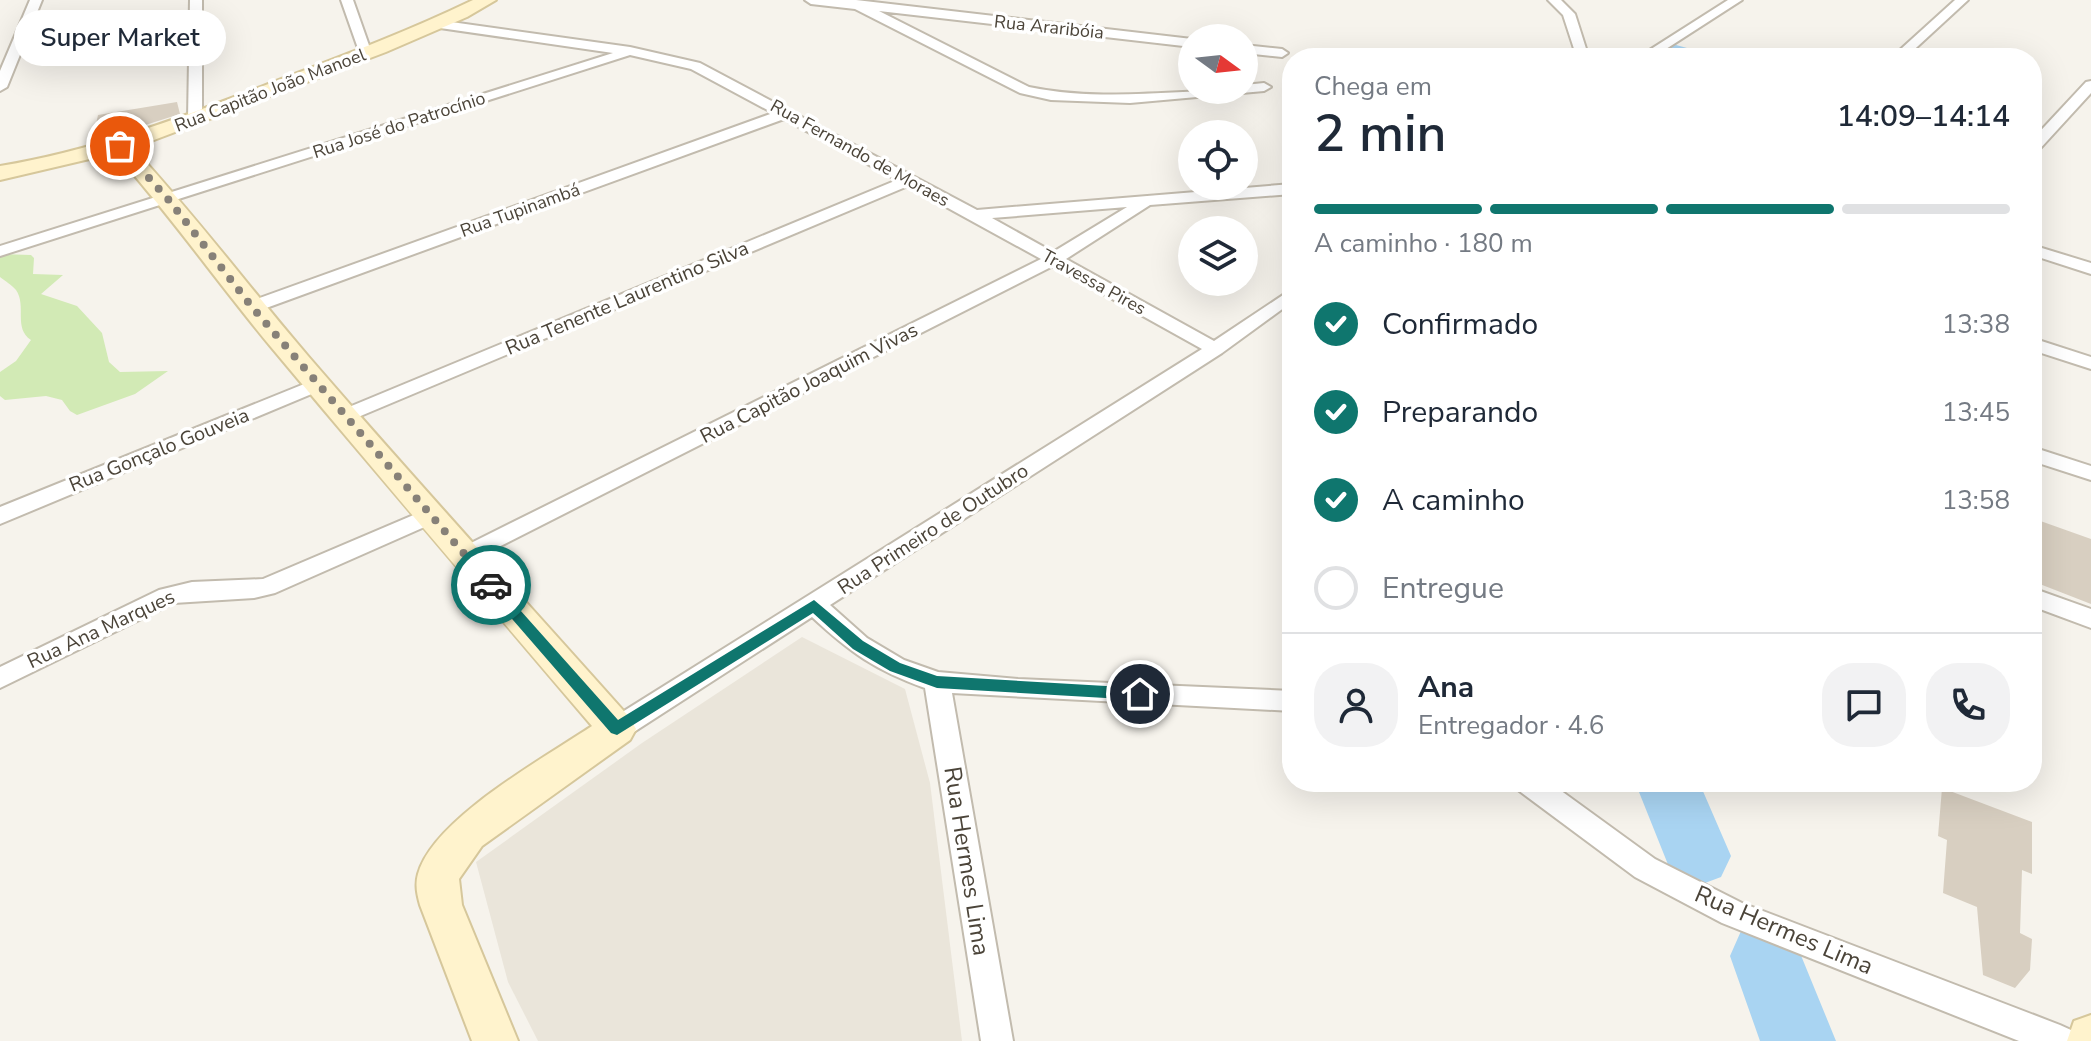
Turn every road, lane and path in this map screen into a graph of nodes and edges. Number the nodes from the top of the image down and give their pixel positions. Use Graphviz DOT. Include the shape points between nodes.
graph roads {
  1 [pos="36,0"];
  2 [pos="196,0"];
  3 [pos="347,0"];
  4 [pos="487,0"];
  5 [pos="811,0"];
  6 [pos="847,0"];
  7 [pos="1554,0"];
  8 [pos="1736,0"];
  9 [pos="1962,0"];
  10 [pos="861,6"];
  11 [pos="437,24"];
  12 [pos="1178,41"];
  13 [pos="1580,48"];
  14 [pos="1659,48"];
  15 [pos="1908,48"];
  16 [pos="1258,50"];
  17 [pos="630,51"];
  18 [pos="1282,53"];
  19 [pos="366,54"];
  20 [pos="2091,85"];
  21 [pos="0,87"];
  22 [pos="1264,87"];
  23 [pos="1258,88"];
  24 [pos="1178,95"];
  25 [pos="788,113"];
  26 [pos="195,119"];
  27 [pos="2042,138"];
  28 [pos="120,146"];
  29 [pos="0,173"];
  30 [pos="910,180"];
  31 [pos="1282,190"];
  32 [pos="168,199"];
  33 [pos="1148,202"];
  34 [pos="974,215"];
  35 [pos="0,251"];
  36 [pos="2042,253"];
  37 [pos="1054,259"];
  38 [pos="2091,269"];
  39 [pos="1282,301"];
  40 [pos="252,307"];
  41 [pos="2042,347"];
  42 [pos="1215,349"];
  43 [pos="2091,363"];
  44 [pos="319,384"];
  45 [pos="344,416"];
  46 [pos="2042,457"];
  47 [pos="2091,473"];
  48 [pos="0,516"];
  49 [pos="430,516"];
  50 [pos="465,556"];
  51 [pos="2042,601"];
  52 [pos="814,605"];
  53 [pos="2091,619"];
  54 [pos="0,678"];
  55 [pos="937,682"];
  56 [pos="1282,700"];
  57 [pos="617,729"];
  58 [pos="1542,792"];
  59 [pos="495,1041"];
  60 [pos="997,1041"];
  61 [pos="2060,1041"];
  1 -- 21 [label="street"];
  2 -- 26 [label="street"];
  3 -- 19 [label="street"];
  4 -- 11 [label="street, Rua Capitão João Manoel"];
  5 -- 10 [label="street, Rua Araribóia"];
  6 -- 10 [label="street"];
  7 -- 13 [label="street" via="1569,14"];
  8 -- 14 [label="street"];
  9 -- 15 [label="street"];
  10 -- 12 [label="street, Rua Araribóia"];
  10 -- 24 [label="street" via="1025,90 1053,97"];
  11 -- 17 [label="street, Rua Fernando de Moraes"];
  11 -- 19 [label="street, Rua Capitão João Manoel"];
  16 -- 18 [label="street"];
  17 -- 25 [label="street, Rua Fernando de Moraes" via="695,66"];
  17 -- 32 [label="street, Rua José do Patrocínio"];
  19 -- 26 [label="street, Rua Capitão João Manoel"];
  20 -- 27 [label="street"];
  22 -- 23 [label="street"];
  25 -- 30 [label="street, Rua Fernando de Moraes"];
  25 -- 40 [label="street, Rua Tupinambá"];
  26 -- 28 [label="street, Rua Capitão João Manoel"];
  28 -- 29 [label="street, Rua Capitão João Manoel"];
  28 -- 32 [label="street"];
  30 -- 34 [label="street, Rua Fernando de Moraes"];
  30 -- 45 [label="street, Rua Tenente Laurentino Silva"];
  31 -- 33 [label="street, Rua Fernando de Moraes"];
  32 -- 35 [label="street, Rua José do Patrocínio"];
  32 -- 40 [label="street"];
  33 -- 34 [label="street, Rua Fernando de Moraes"];
  33 -- 37 [label="street, Rua Capitão Joaquim Vivas"];
  34 -- 37 [label="street, Travessa Pires"];
  36 -- 38 [label="street"];
  37 -- 42 [label="street, Travessa Pires"];
  37 -- 50 [label="street, Rua Capitão Joaquim Vivas"];
  39 -- 42 [label="street, Rua Primeiro de Outubro"];
  40 -- 44 [label="street"];
  41 -- 43 [label="street"];
  42 -- 52 [label="street, Rua Primeiro de Outubro"];
  44 -- 45 [label="street"];
  44 -- 48 [label="street, Rua Gonçalo Gouveia"];
  45 -- 49 [label="street"];
  46 -- 47 [label="street"];
  49 -- 50 [label="street"];
  49 -- 54 [label="street, Rua Ana Marques" via="267,587 185,590 167,596"];
  50 -- 57 [label="street"];
  51 -- 53 [label="street"];
  52 -- 55 [label="street" via="858,645 895,667"];
  52 -- 57 [label="street, Rua Primeiro de Outubro"];
  55 -- 56 [label="street"];
  55 -- 60 [label="street, Rua Hermes Lima"];
  57 -- 59 [label="street, Rua Primeiro de Outubro" via="468,833 439,873 441,905"];
  58 -- 61 [label="street, Rua Hermes Lima" via="1645,868 1732,913"];
}
